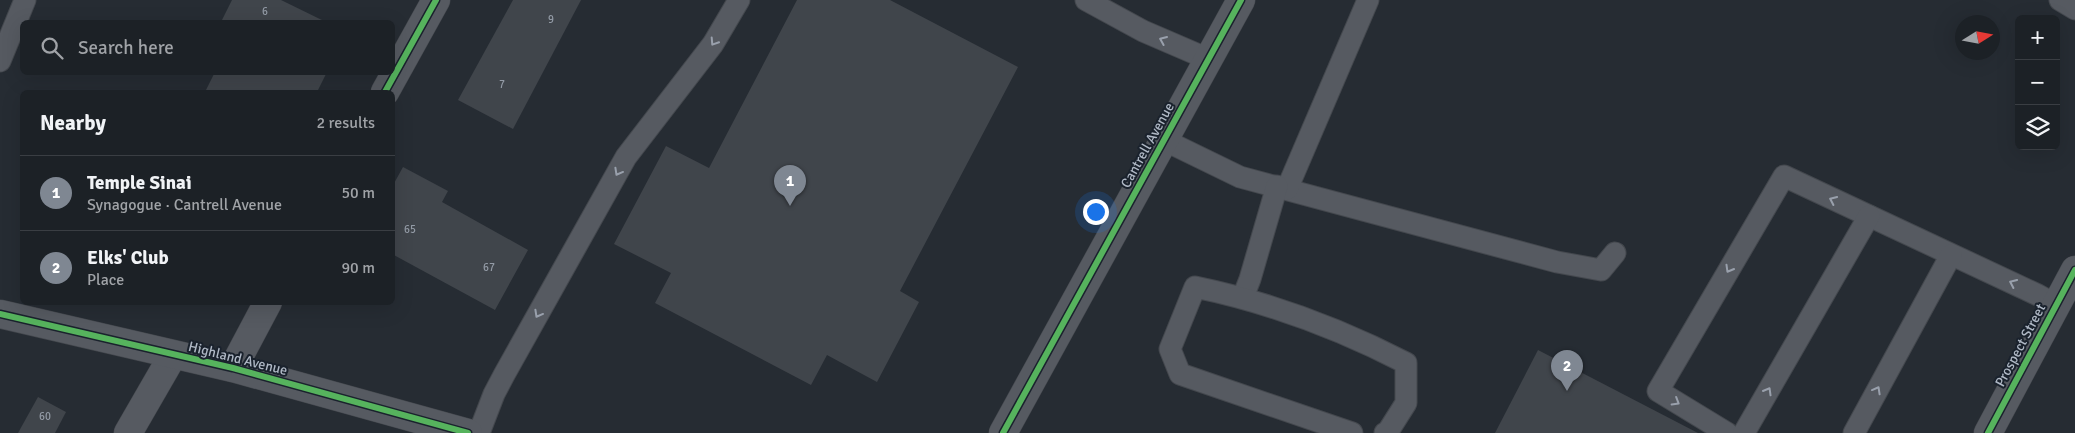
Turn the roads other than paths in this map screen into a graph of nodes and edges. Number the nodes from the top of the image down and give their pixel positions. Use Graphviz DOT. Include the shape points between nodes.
graph roads {
  1 [pos="25,0"];
  2 [pos="436,0"];
  3 [pos="739,0"];
  4 [pos="1086,0"];
  5 [pos="1241,0"];
  6 [pos="1368,0"];
  7 [pos="2060,0"];
  8 [pos="2075,8"];
  9 [pos="1208,59"];
  10 [pos="0,62"];
  11 [pos="395,74"];
  12 [pos="394,75"];
  13 [pos="386,90"];
  14 [pos="1164,140"];
  15 [pos="1282,187"];
  16 [pos="1869,216"];
  17 [pos="1615,253"];
  18 [pos="1951,255"];
  19 [pos="2075,270"];
  20 [pos="1243,297"];
  21 [pos="266,305"];
  22 [pos="2056,305"];
  23 [pos="0,314"];
  24 [pos="173,355"];
  25 [pos="232,368"];
  26 [pos="128,433"];
  27 [pos="468,433"];
  28 [pos="479,433"];
  29 [pos="1003,433"];
  30 [pos="1352,433"];
  31 [pos="1385,433"];
  32 [pos="1727,433"];
  33 [pos="1744,433"];
  34 [pos="1854,433"];
  35 [pos="1988,433"];
  1 -- 10 [label="lane"];
  2 -- 11 [label="street"];
  3 -- 28 [label="lane, one-way" via="713,44 626,157 504,375"];
  9 -- 4 [label="lane, one-way" via="1142,31"];
  5 -- 9 [label="street, Cantrell Avenue"];
  6 -- 15 [label="lane"];
  7 -- 8 [label="lane"];
  9 -- 14 [label="street, Cantrell Avenue"];
  12 -- 13 [label="street"];
  14 -- 15 [label="lane" via="1240,176"];
  14 -- 29 [label="street, Cantrell Avenue"];
  15 -- 17 [label="lane" via="1557,262 1601,270"];
  15 -- 20 [label="lane"];
  16 -- 18 [label="lane"];
  16 -- 32 [label="lane, one-way" via="1784,176 1658,391"];
  33 -- 16 [label="lane, one-way"];
  22 -- 18 [label="lane, one-way"];
  34 -- 18 [label="lane, one-way"];
  19 -- 22 [label="street, Prospect Street"];
  20 -- 30 [label="lane" via="1195,287 1170,349 1180,374"];
  20 -- 31 [label="lane" via="1376,348 1406,363 1406,403"];
  21 -- 25 [label="street"];
  22 -- 35 [label="street, Prospect Street"];
  23 -- 24 [label="street, Highland Avenue"];
  24 -- 25 [label="street, Highland Avenue"];
  24 -- 26 [label="street"];
  25 -- 27 [label="street, Highland Avenue"];
}
